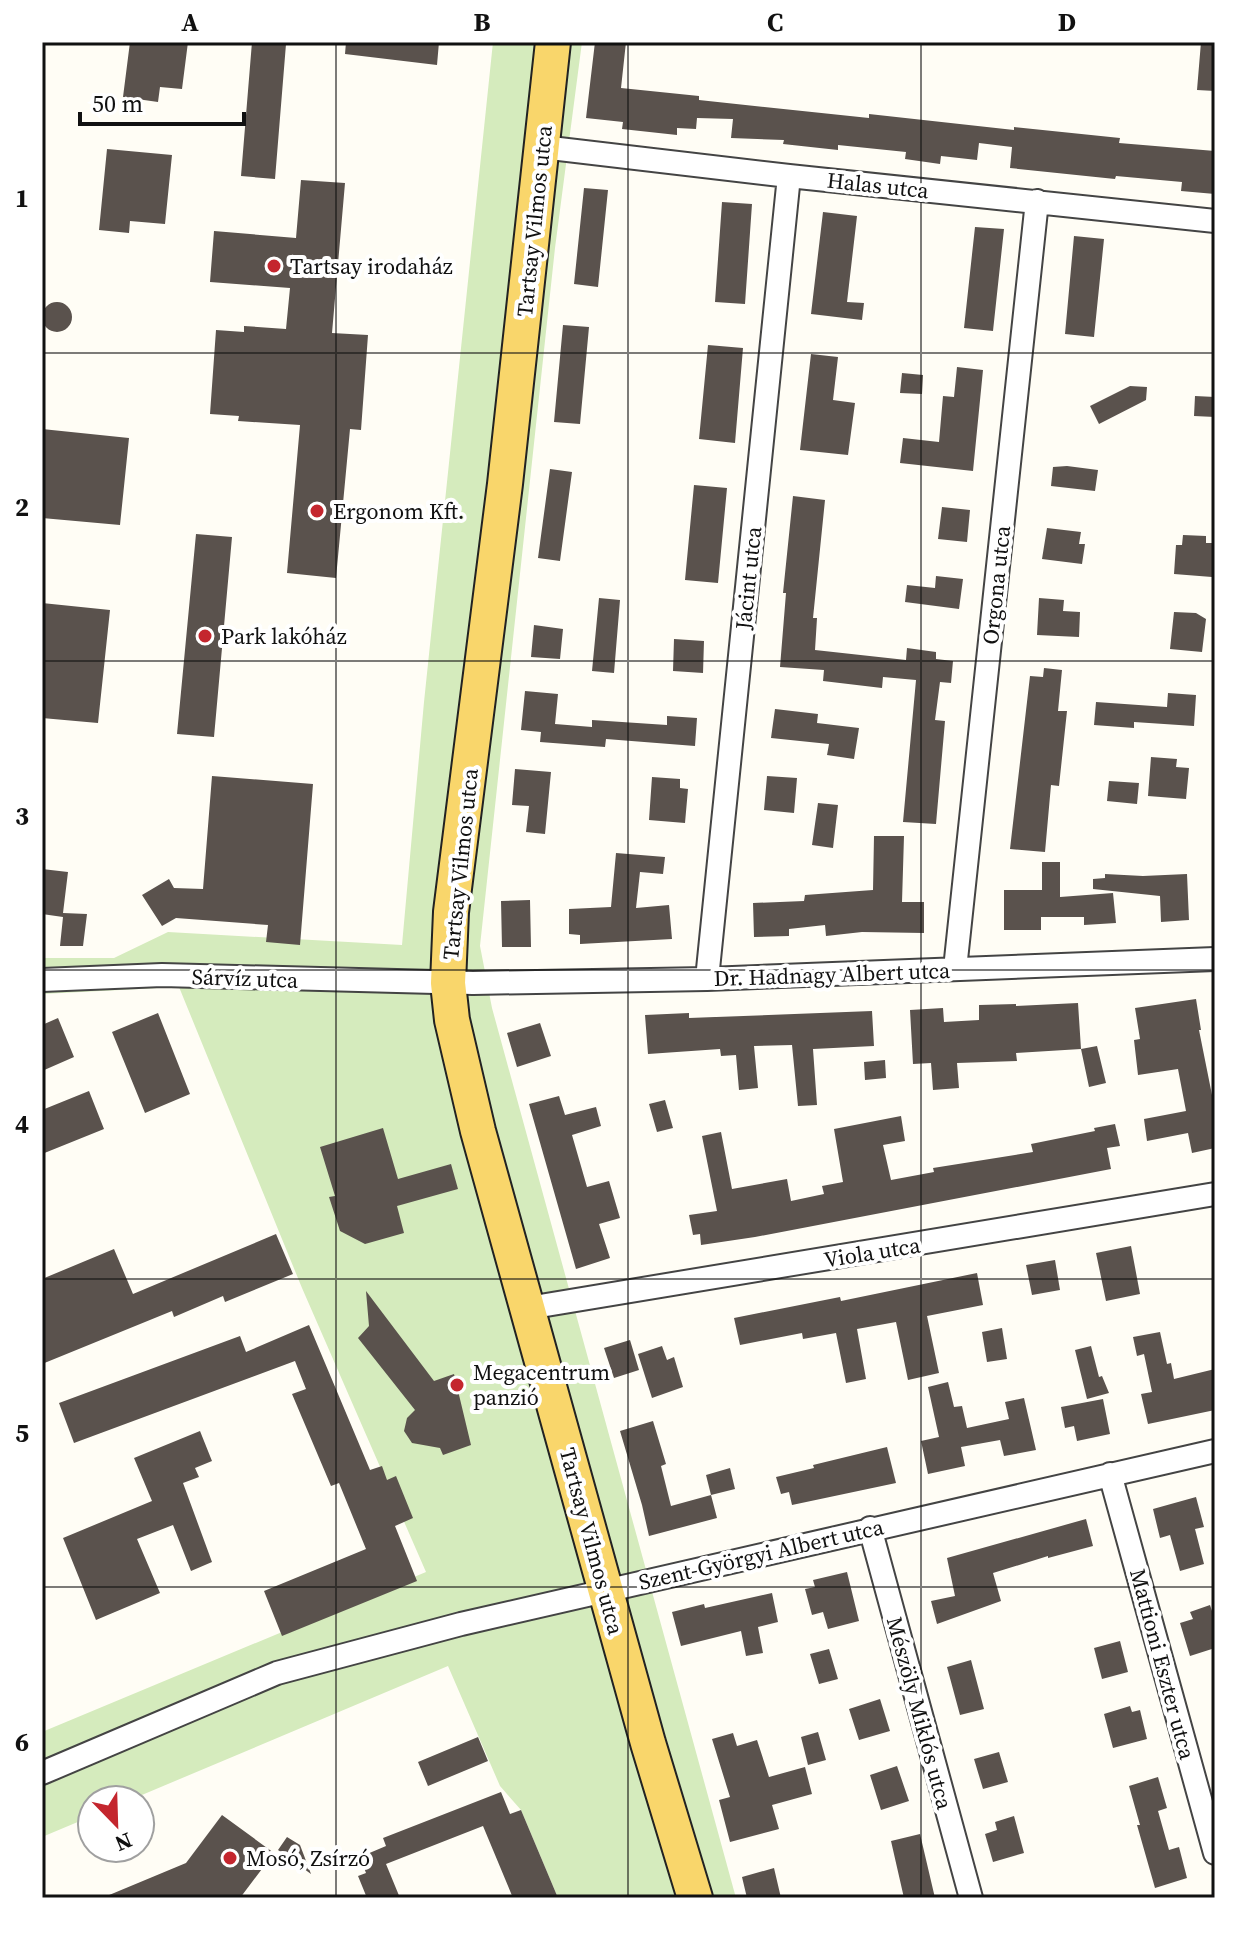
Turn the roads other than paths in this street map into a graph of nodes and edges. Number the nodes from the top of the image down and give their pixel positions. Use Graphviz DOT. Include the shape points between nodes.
graph roads {
  1 [pos="553,42"];
  2 [pos="542,147"];
  3 [pos="789,176"];
  4 [pos="1037,201"];
  5 [pos="1215,221"];
  6 [pos="1215,959"];
  7 [pos="955,969"];
  8 [pos="707,979"];
  9 [pos="42,980"];
  10 [pos="448,983"];
  11 [pos="1215,1194"];
  12 [pos="528,1308"];
  13 [pos="1215,1451"];
  14 [pos="1110,1474"];
  15 [pos="870,1528"];
  16 [pos="606,1590"];
  17 [pos="42,1773"];
  18 [pos="1215,1853"];
  19 [pos="695,1898"];
  20 [pos="971,1898"];
  1 -- 2 [label="main road, Tartsay Vilmos utca"];
  2 -- 3 [label="street, Halas utca"];
  2 -- 10 [label="main road, Tartsay Vilmos utca" via="451,912"];
  3 -- 4 [label="street, Halas utca"];
  3 -- 8 [label="street, Jácint utca"];
  4 -- 5 [label="street, Halas utca"];
  4 -- 7 [label="street, Orgona utca"];
  6 -- 7 [label="street, Dr. Hadnagy Albert utca"];
  7 -- 8 [label="street, Dr. Hadnagy Albert utca"];
  8 -- 10 [label="street, Dr. Hadnagy Albert utca"];
  9 -- 10 [label="street, Sárvíz utca" via="162,975"];
  10 -- 12 [label="main road, Tartsay Vilmos utca" via="478,1131"];
  11 -- 12 [label="street, Viola utca"];
  12 -- 16 [label="main road, Tartsay Vilmos utca"];
  13 -- 14 [label="street, Szent-Györgyi Albert utca"];
  14 -- 15 [label="street, Szent-Györgyi Albert utca"];
  14 -- 18 [label="street, Mattioni Eszter utca"];
  15 -- 16 [label="street, Szent-Györgyi Albert utca"];
  15 -- 20 [label="street, Mészöly Miklós utca"];
  16 -- 17 [label="street, Szent-Györgyi Albert utca" via="277,1673"];
  16 -- 19 [label="main road, Tartsay Vilmos utca"];
}
